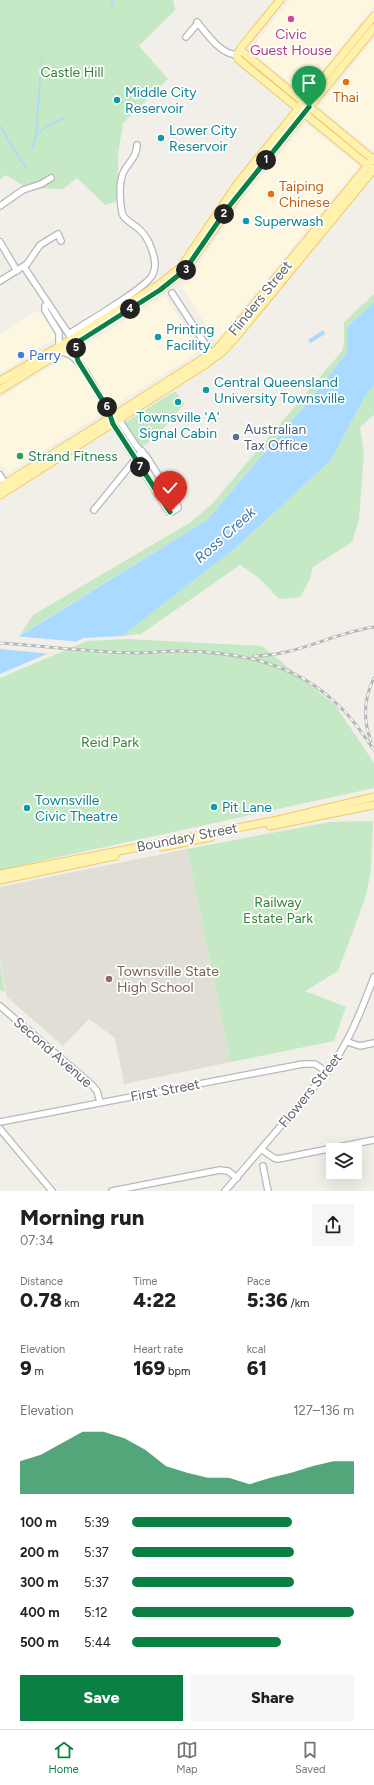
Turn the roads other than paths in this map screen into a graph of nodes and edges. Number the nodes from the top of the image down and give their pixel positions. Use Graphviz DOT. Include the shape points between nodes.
graph roads {
  1 [pos="274,0"];
  2 [pos="280,0"];
  3 [pos="269,12"];
  4 [pos="374,16"];
  5 [pos="374,28"];
  6 [pos="186,37"];
  7 [pos="243,58"];
  8 [pos="307,104"];
  9 [pos="301,111"];
  10 [pos="138,145"];
  11 [pos="373,165"];
  12 [pos="51,178"];
  13 [pos="0,206"];
  14 [pos="61,241"];
  15 [pos="0,242"];
  16 [pos="24,267"];
  17 [pos="17,271"];
  18 [pos="0,281"];
  19 [pos="172,293"];
  20 [pos="48,304"];
  21 [pos="59,333"];
  22 [pos="71,336"];
  23 [pos="236,337"];
  24 [pos="60,349"];
  25 [pos="211,353"];
  26 [pos="78,361"];
  27 [pos="36,363"];
  28 [pos="0,381"];
  29 [pos="0,390"];
  30 [pos="114,419"];
  31 [pos="142,451"];
  32 [pos="135,459"];
  33 [pos="0,475"];
  34 [pos="3,490"];
  35 [pos="94,510"];
  36 [pos="374,795"];
  37 [pos="374,805"];
  38 [pos="0,874"];
  39 [pos="0,880"];
  40 [pos="374,977"];
  41 [pos="0,1006"];
  42 [pos="348,1042"];
  43 [pos="374,1043"];
  44 [pos="327,1072"];
  45 [pos="100,1102"];
  46 [pos="0,1122"];
  47 [pos="0,1129"];
  48 [pos="374,1140"];
  49 [pos="261,1149"];
  50 [pos="263,1166"];
  51 [pos="237,1178"];
  52 [pos="52,1191"];
  53 [pos="112,1191"];
  54 [pos="225,1191"];
  55 [pos="268,1191"];
  1 -- 3 [label="main road"];
  2 -- 3 [label="main road"];
  3 -- 7 [label="main road" via="244,44"];
  4 -- 8 [label="main road"];
  5 -- 8 [label="main road"];
  6 -- 7 [label="street" via="197,23 222,49"];
  7 -- 8 [label="main road"];
  7 -- 9 [label="main road"];
  8 -- 9 [label="main road"];
  8 -- 11 [label="main road"];
  9 -- 11 [label="main road"];
  9 -- 22 [label="main road" via="238,183 181,267 160,284"];
  10 -- 22 [label="street" via="121,178 122,213 141,231 150,244 155,264 154,272 138,289"];
  11 -- 23 [label="main road, Flinders Street"];
  11 -- 25 [label="main road, Flinders Street" via="225,340"];
  12 -- 13 [label="street" via="23,190"];
  14 -- 16 [label="street" via="58,234 42,244"];
  15 -- 17 [label="street"];
  16 -- 17 [label="street"];
  16 -- 20 [label="street"];
  17 -- 18 [label="street"];
  19 -- 25 [label="street"];
  20 -- 21 [label="street" via="45,310"];
  20 -- 22 [label="street"];
  21 -- 22 [label="street"];
  21 -- 24 [label="street"];
  22 -- 24 [label="main road"];
  22 -- 26 [label="street"];
  23 -- 25 [label="main road" via="217,353"];
  23 -- 30 [label="main road, Flinders Street" via="215,358"];
  24 -- 26 [label="street"];
  24 -- 27 [label="main road"];
  25 -- 30 [label="main road, Flinders Street"];
  26 -- 30 [label="street"];
  27 -- 28 [label="main road"];
  27 -- 29 [label="main road"];
  30 -- 31 [label="street"];
  30 -- 32 [label="street"];
  30 -- 34 [label="main road, Flinders Street"];
  31 -- 32 [label="street"];
  31 -- 32 [label="street" via="178,508 169,512"];
  32 -- 35 [label="street"];
  33 -- 34 [label="street"];
  36 -- 38 [label="main road, Boundary Street" via="286,818"];
  37 -- 39 [label="main road, Boundary Street"];
  40 -- 42 [label="street, Flowers Street"];
  41 -- 45 [label="street, Second Avenue" via="92,1085"];
  42 -- 43 [label="street" via="360,1046"];
  42 -- 44 [label="street, Flowers Street"];
  44 -- 45 [label="street, First Street" via="310,1063"];
  44 -- 49 [label="street, Flowers Street"];
  45 -- 46 [label="street, First Street"];
  47 -- 52 [label="street"];
  48 -- 49 [label="street" via="278,1159"];
  49 -- 51 [label="street, Flowers Street"];
  50 -- 55 [label="street"];
  51 -- 53 [label="street" via="228,1171 220,1170"];
  51 -- 54 [label="street, Flowers Street"];
}
